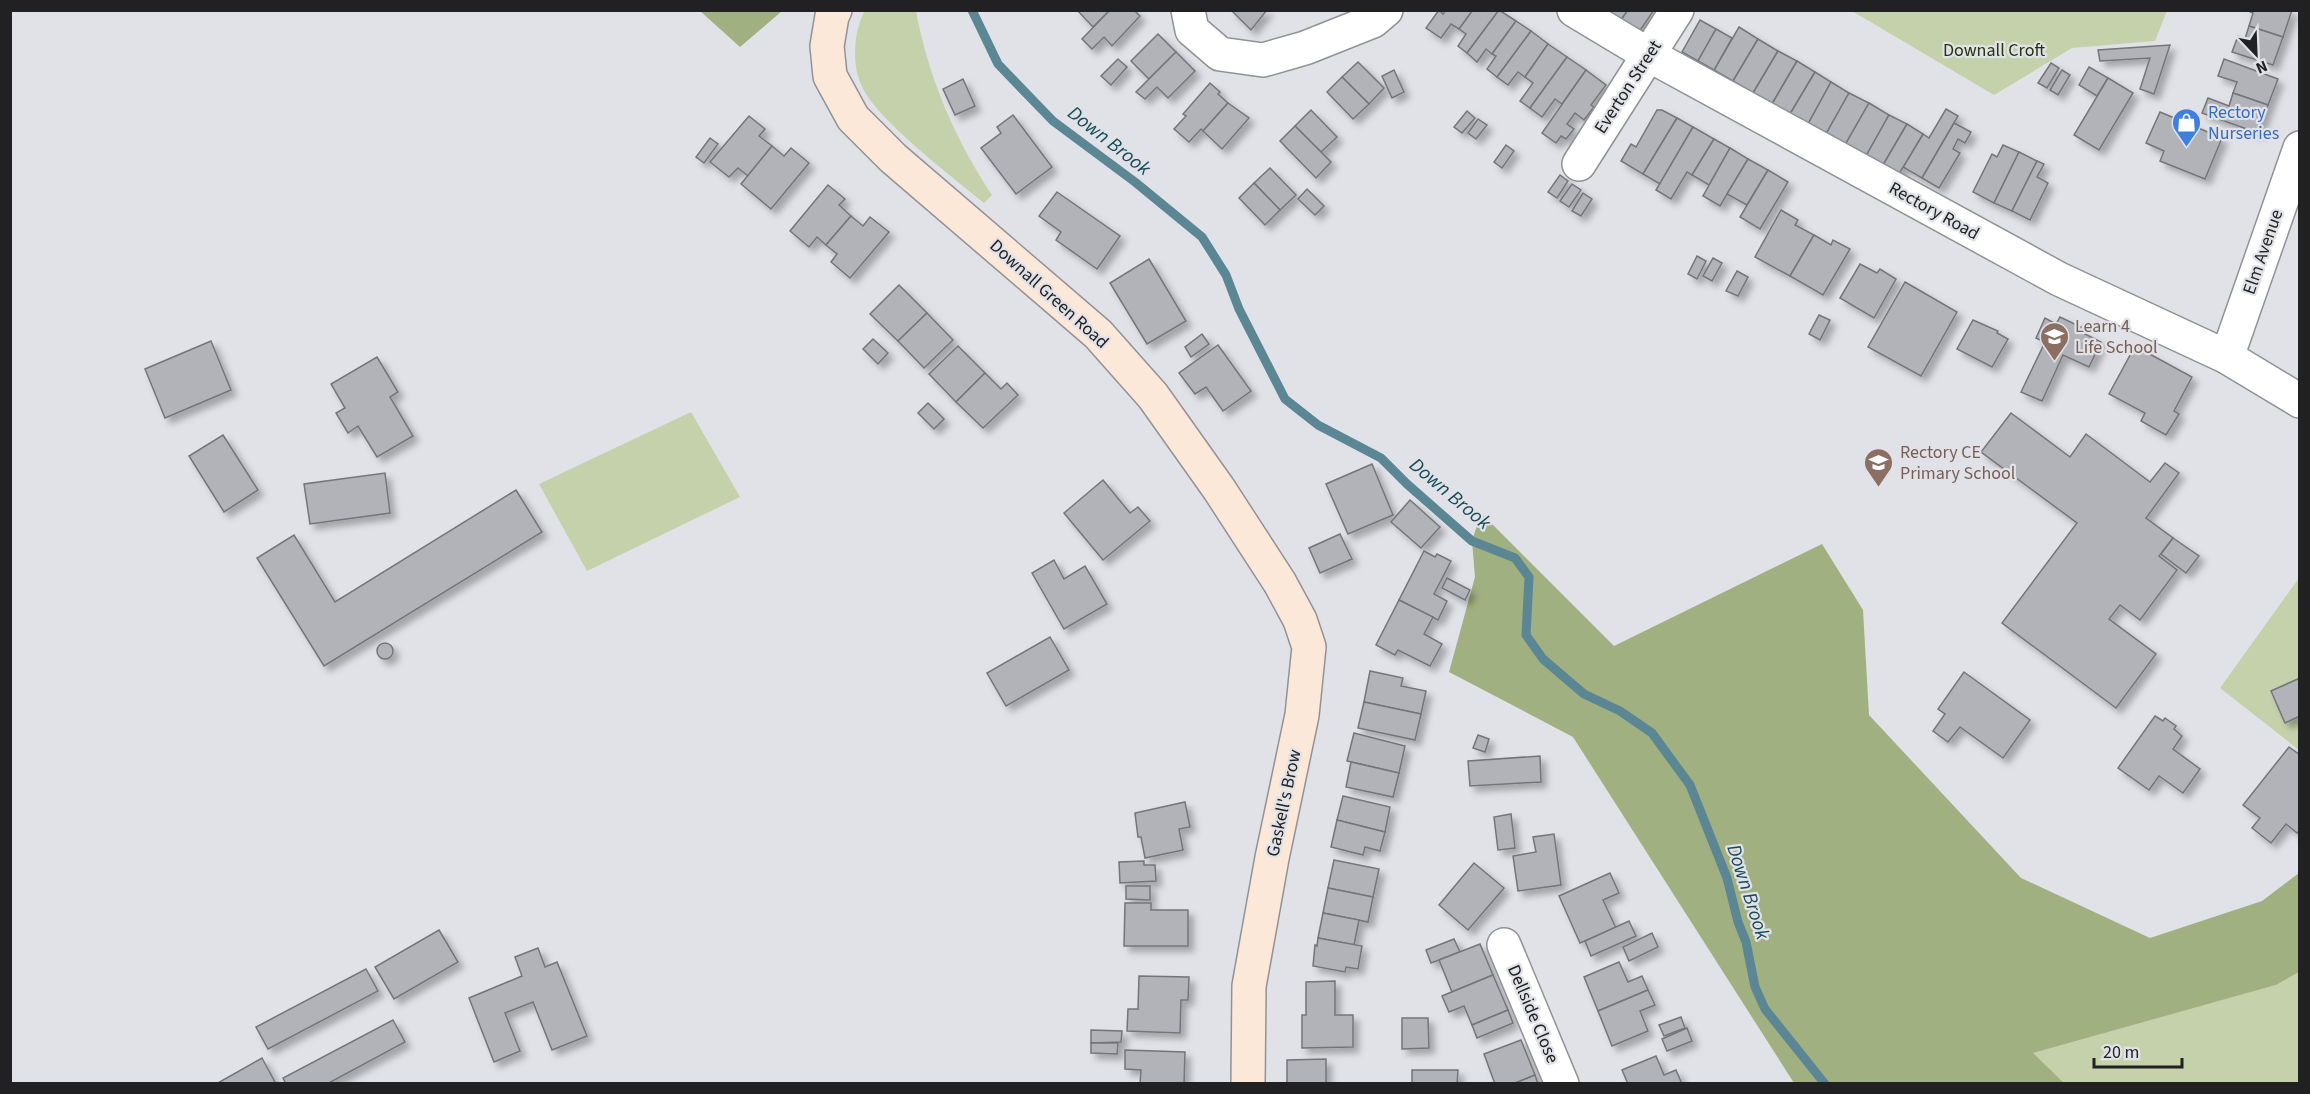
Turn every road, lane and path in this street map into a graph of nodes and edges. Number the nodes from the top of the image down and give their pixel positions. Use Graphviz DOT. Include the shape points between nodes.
graph roads {
  1 [pos="835,10"];
  2 [pos="1188,10"];
  3 [pos="1386,10"];
  4 [pos="1574,10"];
  5 [pos="1677,10"];
  6 [pos="1649,55"];
  7 [pos="2300,148"];
  8 [pos="1579,164"];
  9 [pos="2227,357"];
  10 [pos="2300,401"];
  11 [pos="1300,620"];
  12 [pos="1504,945"];
  13 [pos="1248,1083"];
  14 [pos="1562,1083"];
  1 -- 11 [label="main road, Downall Green Road" via="827,46 830,76 853,118 893,158 1106,343 1153,396 1219,489"];
  2 -- 3 [label="street" via="1192,30 1220,54 1263,60 1373,21"];
  4 -- 6 [label="street, Rectory Road"];
  5 -- 6 [label="street, Everton Street"];
  6 -- 8 [label="street, Everton Street"];
  6 -- 9 [label="street, Rectory Road" via="2059,279"];
  7 -- 9 [label="street, Elm Avenue"];
  9 -- 10 [label="street, Rectory Road"];
  11 -- 13 [label="main road, Gaskell's Brow" via="1309,647 1302,715 1249,986"];
  12 -- 14 [label="street, Dellside Close"];
}
